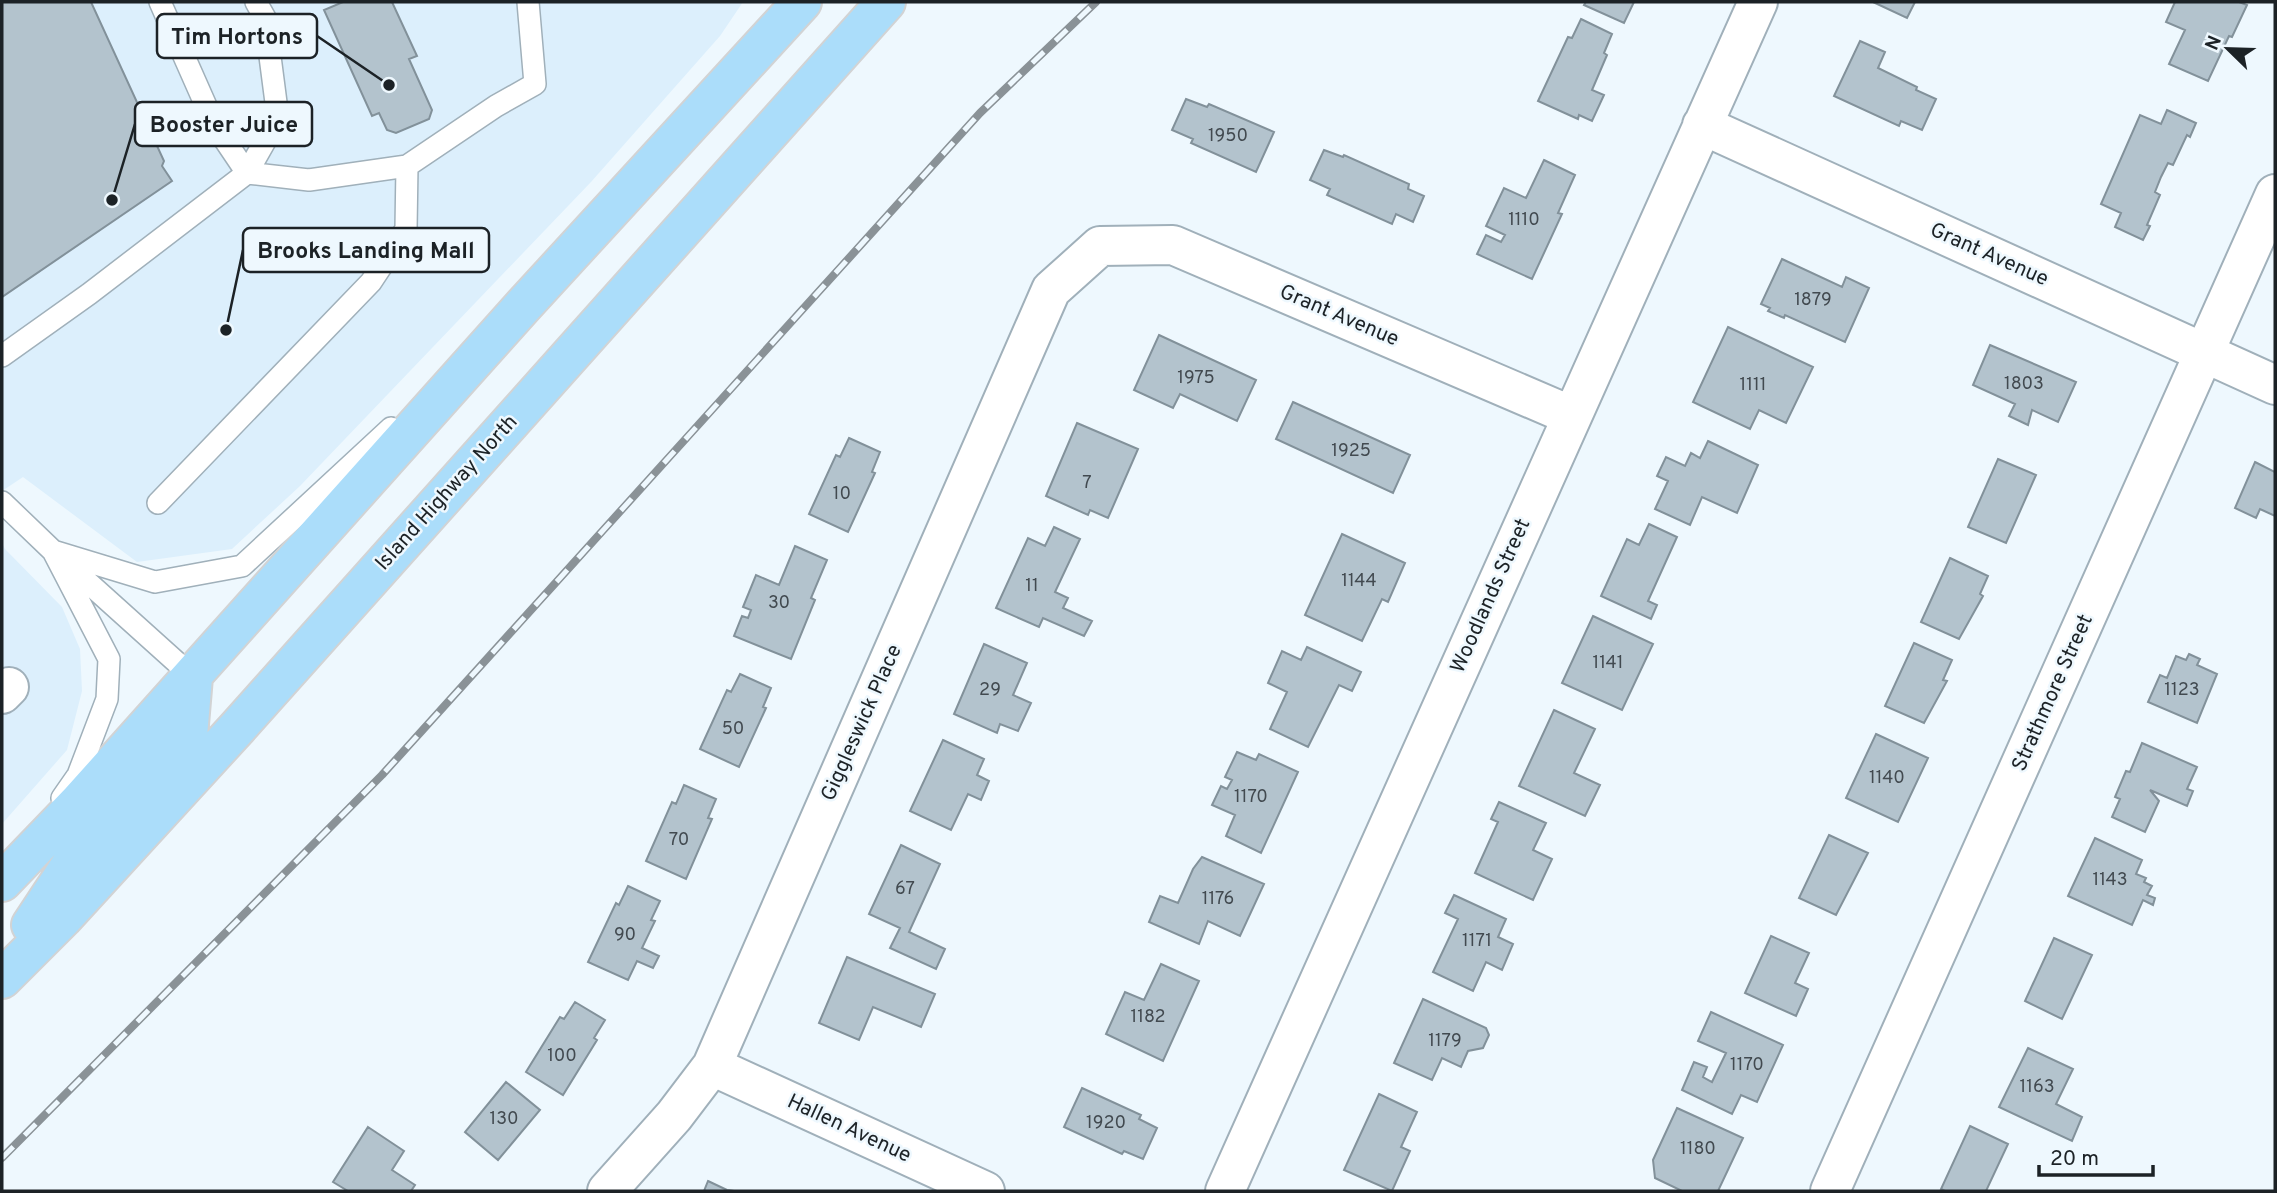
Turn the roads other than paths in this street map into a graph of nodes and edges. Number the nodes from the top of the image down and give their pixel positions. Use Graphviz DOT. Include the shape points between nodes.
graph roads {
  1 [pos="160,2"];
  2 [pos="257,2"];
  3 [pos="528,2"];
  4 [pos="802,2"];
  5 [pos="886,2"];
  6 [pos="1758,2"];
  7 [pos="782,16"];
  8 [pos="1702,125"];
  9 [pos="407,166"];
  10 [pos="247,173"];
  11 [pos="2275,194"];
  12 [pos="1101,246"];
  13 [pos="523,306"];
  14 [pos="2205,353"];
  15 [pos="2,356"];
  16 [pos="2275,385"];
  17 [pos="1572,416"];
  18 [pos="2,502"];
  19 [pos="158,503"];
  20 [pos="53,551"];
  21 [pos="193,677"];
  22 [pos="4,880"];
  23 [pos="2,971"];
  24 [pos="2,979"];
  25 [pos="712,1066"];
  26 [pos="607,1191"];
  27 [pos="985,1191"];
  28 [pos="1225,1191"];
  29 [pos="1830,1191"];
  1 -- 10 [label="lane" via="214,124"];
  2 -- 10 [label="lane" via="265,18 278,118"];
  3 -- 9 [label="lane" via="535,84"];
  4 -- 7 [label="main road"];
  5 -- 24 [label="main road, Island Highway North" via="238,727"];
  6 -- 8 [label="street, Woodlands Street"];
  7 -- 13 [label="main road"];
  8 -- 14 [label="street, Grant Avenue"];
  8 -- 17 [label="street, Woodlands Street"];
  9 -- 10 [label="lane" via="309,180"];
  9 -- 19 [label="lane" via="406,229 371,282"];
  10 -- 15 [label="lane"];
  11 -- 14 [label="street, Strathmore Street"];
  12 -- 17 [label="street, Grant Avenue" via="1173,245"];
  12 -- 25 [label="street, Giggleswick Place" via="1051,290"];
  13 -- 20 [label="lane" via="242,566 155,582"];
  13 -- 21 [label="main road"];
  14 -- 16 [label="street, Grant Avenue"];
  14 -- 29 [label="street, Strathmore Street"];
  17 -- 28 [label="street, Woodlands Street"];
  18 -- 20 [label="lane"];
  20 -- 21 [label="lane"];
  20 -- 22 [label="lane" via="109,659 107,699 78,775"];
  21 -- 22 [label="main road"];
  21 -- 23 [label="main road" via="188,736 72,863"];
  25 -- 26 [label="street, Giggleswick Place"];
  25 -- 27 [label="street, Hallen Avenue"];
}
